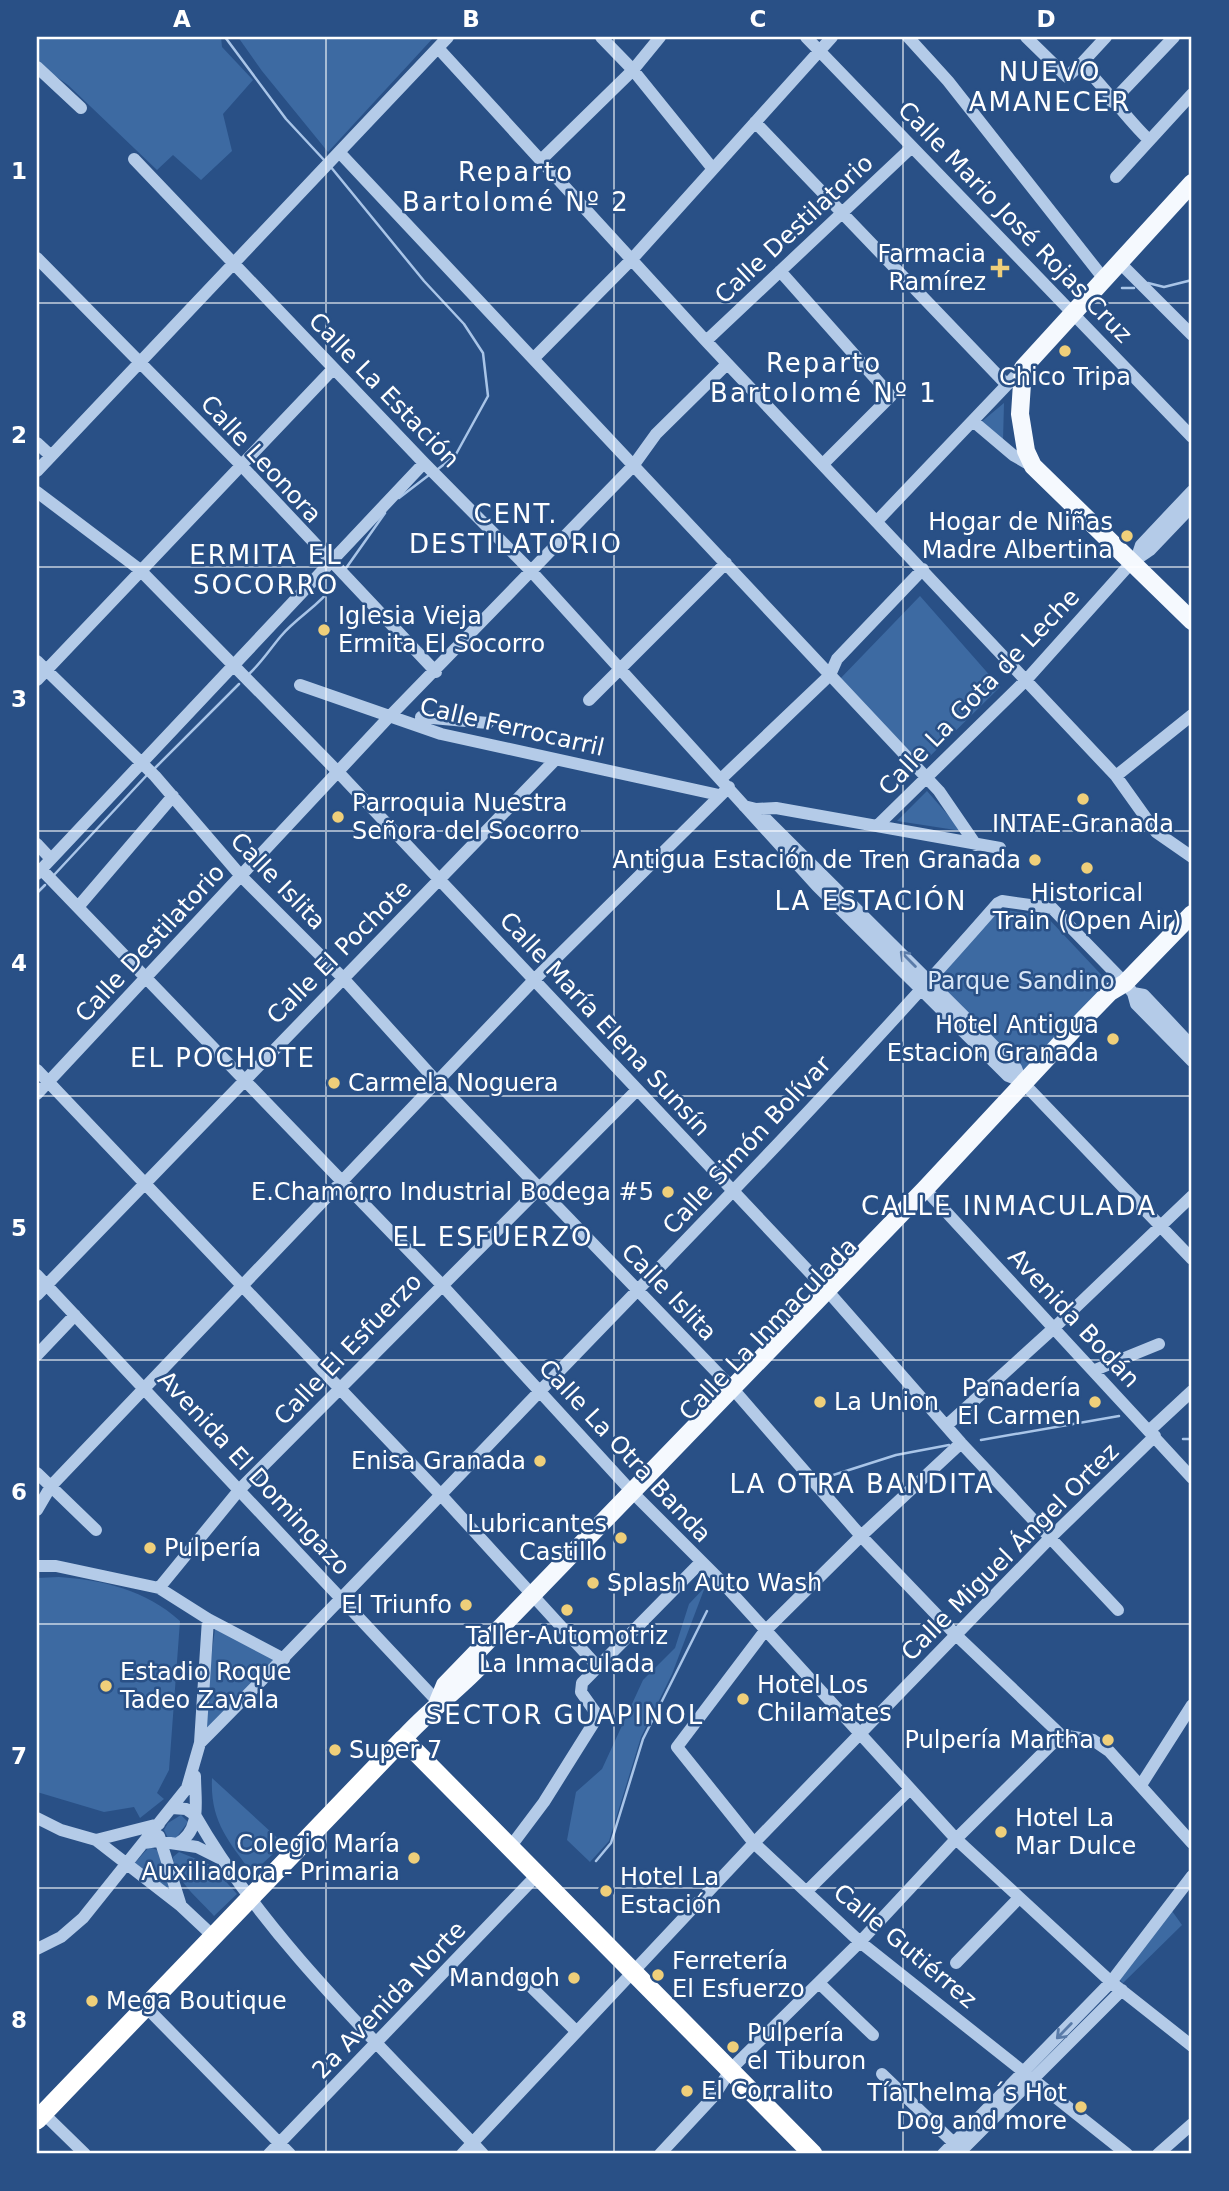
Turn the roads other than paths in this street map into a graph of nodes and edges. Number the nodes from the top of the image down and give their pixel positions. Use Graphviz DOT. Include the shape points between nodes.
graph roads {
  1 [pos="448,37"];
  2 [pos="601,37"];
  3 [pos="660,37"];
  4 [pos="806,37"];
  5 [pos="832,37"];
  6 [pos="908,37"];
  7 [pos="1106,37"];
  8 [pos="1174,37"];
  9 [pos="1032,39"];
  10 [pos="438,48"];
  11 [pos="820,50"];
  12 [pos="1081,64"];
  13 [pos="37,67"];
  14 [pos="633,70"];
  15 [pos="1192,94"];
  16 [pos="1112,102"];
  17 [pos="81,108"];
  18 [pos="755,122"];
  19 [pos="1149,140"];
  20 [pos="912,147"];
  21 [pos="338,155"];
  22 [pos="134,159"];
  23 [pos="542,159"];
  24 [pos="713,169"];
  25 [pos="1116,177"];
  26 [pos="1192,183"];
  27 [pos="842,213"];
  28 [pos="37,258"];
  29 [pos="633,258"];
  30 [pos="235,262"];
  31 [pos="1119,262"];
  32 [pos="780,271"];
  33 [pos="1104,279"];
  34 [pos="1073,312"];
  35 [pos="1192,335"];
  36 [pos="706,341"];
  37 [pos="534,358"];
  38 [pos="141,362"];
  39 [pos="727,364"];
  40 [pos="1023,368"];
  41 [pos="333,369"];
  42 [pos="1007,385"];
  43 [pos="974,422"];
  44 [pos="1192,437"];
  45 [pos="37,443"];
  46 [pos="51,456"];
  47 [pos="425,464"];
  48 [pos="823,464"];
  49 [pos="241,465"];
  50 [pos="1032,466"];
  51 [pos="633,467"];
  52 [pos="37,471"];
  53 [pos="1192,491"];
  54 [pos="37,492"];
  55 [pos="1192,506"];
  56 [pos="878,520"];
  57 [pos="1134,560"];
  58 [pos="726,563"];
  59 [pos="330,564"];
  60 [pos="139,569"];
  61 [pos="923,569"];
  62 [pos="532,572"];
  63 [pos="1192,621"];
  64 [pos="41,665"];
  65 [pos="232,666"];
  66 [pos="619,668"];
  67 [pos="436,672"];
  68 [pos="830,675"];
  69 [pos="1027,679"];
  70 [pos="37,680"];
  71 [pos="300,685"];
  72 [pos="589,700"];
  73 [pos="405,702"];
  74 [pos="1192,715"];
  75 [pos="421,717"];
  76 [pos="388,718"];
  77 [pos="488,723"];
  78 [pos="441,734"];
  79 [pos="555,760"];
  80 [pos="148,768"];
  81 [pos="339,773"];
  82 [pos="925,776"];
  83 [pos="1116,776"];
  84 [pos="723,787"];
  85 [pos="173,796"];
  86 [pos="750,810"];
  87 [pos="878,825"];
  88 [pos="37,844"];
  89 [pos="976,845"];
  90 [pos="1000,848"];
  91 [pos="1192,857"];
  92 [pos="51,859"];
  93 [pos="39,872"];
  94 [pos="241,876"];
  95 [pos="440,880"];
  96 [pos="78,906"];
  97 [pos="1192,914"];
  98 [pos="875,936"];
  99 [pos="147,977"];
  100 [pos="342,977"];
  101 [pos="534,980"];
  102 [pos="930,981"];
  103 [pos="1129,988"];
  104 [pos="921,991"];
  105 [pos="1172,1033"];
  106 [pos="1192,1046"];
  107 [pos="1192,1061"];
  108 [pos="37,1070"];
  109 [pos="242,1080"];
  110 [pos="48,1083"];
  111 [pos="438,1083"];
  112 [pos="1025,1085"];
  113 [pos="637,1090"];
  114 [pos="37,1094"];
  115 [pos="144,1182"];
  116 [pos="343,1182"];
  117 [pos="539,1186"];
  118 [pos="734,1192"];
  119 [pos="928,1192"];
  120 [pos="1192,1196"];
  121 [pos="1162,1226"];
  122 [pos="1192,1259"];
  123 [pos="37,1275"];
  124 [pos="441,1284"];
  125 [pos="47,1285"];
  126 [pos="243,1286"];
  127 [pos="639,1290"];
  128 [pos="830,1293"];
  129 [pos="37,1295"];
  130 [pos="75,1315"];
  131 [pos="1055,1327"];
  132 [pos="1159,1344"];
  133 [pos="37,1355"];
  134 [pos="1095,1370"];
  135 [pos="145,1389"];
  136 [pos="340,1389"];
  137 [pos="1192,1391"];
  138 [pos="540,1392"];
  139 [pos="736,1392"];
  140 [pos="946,1426"];
  141 [pos="1152,1433"];
  142 [pos="961,1443"];
  143 [pos="37,1473"];
  144 [pos="1192,1478"];
  145 [pos="51,1486"];
  146 [pos="240,1489"];
  147 [pos="441,1495"];
  148 [pos="636,1495"];
  149 [pos="37,1510"];
  150 [pos="96,1530"];
  151 [pos="860,1536"];
  152 [pos="1050,1538"];
  153 [pos="701,1562"];
  154 [pos="37,1566"];
  155 [pos="159,1588"];
  156 [pos="344,1599"];
  157 [pos="534,1601"];
  158 [pos="1118,1610"];
  159 [pos="208,1619"];
  160 [pos="764,1633"];
  161 [pos="957,1636"];
  162 [pos="284,1659"];
  163 [pos="598,1668"];
  164 [pos="438,1702"];
  165 [pos="1192,1705"];
  166 [pos="860,1735"];
  167 [pos="1061,1735"];
  168 [pos="200,1743"];
  169 [pos="399,1743"];
  170 [pos="195,1765"];
  171 [pos="1141,1785"];
  172 [pos="910,1789"];
  173 [pos="172,1808"];
  174 [pos="195,1815"];
  175 [pos="37,1818"];
  176 [pos="159,1824"];
  177 [pos="481,1825"];
  178 [pos="956,1839"];
  179 [pos="96,1840"];
  180 [pos="161,1842"];
  181 [pos="144,1843"];
  182 [pos="754,1843"];
  183 [pos="1192,1843"];
  184 [pos="177,1844"];
  185 [pos="511,1846"];
  186 [pos="222,1860"];
  187 [pos="126,1864"];
  188 [pos="1192,1877"];
  189 [pos="534,1878"];
  190 [pos="807,1891"];
  191 [pos="1019,1898"];
  192 [pos="248,1899"];
  193 [pos="181,1906"];
  194 [pos="212,1936"];
  195 [pos="860,1942"];
  196 [pos="37,1948"];
  197 [pos="956,1963"];
  198 [pos="630,1974"];
  199 [pos="521,1977"];
  200 [pos="819,1983"];
  201 [pos="1116,1986"];
  202 [pos="146,2007"];
  203 [pos="576,2031"];
  204 [pos="873,2035"];
  205 [pos="378,2044"];
  206 [pos="1192,2046"];
  207 [pos="728,2074"];
  208 [pos="883,2074"];
  209 [pos="1030,2075"];
  210 [pos="40,2116"];
  211 [pos="1192,2124"];
  212 [pos="472,2142"];
  213 [pos="280,2144"];
  214 [pos="960,2151"];
  215 [pos="804,2152"];
  216 [pos="85,2154"];
  217 [pos="269,2154"];
  218 [pos="290,2154"];
  219 [pos="462,2154"];
  220 [pos="484,2154"];
  221 [pos="660,2154"];
  222 [pos="943,2154"];
  223 [pos="1127,2154"];
  224 [pos="1158,2154"];
  1 -- 10 [label="street"];
  2 -- 14 [label="street"];
  3 -- 14 [label="street"];
  4 -- 11 [label="street, Calle Mario José Rojas Cruz"];
  5 -- 11 [label="street"];
  6 -- 33 [label="street" via="979,118"];
  7 -- 12 [label="street"];
  8 -- 16 [label="street"];
  9 -- 12 [label="street" via="1067,77"];
  10 -- 21 [label="street"];
  10 -- 23 [label="street"];
  11 -- 18 [label="street"];
  11 -- 20 [label="street, Calle Mario José Rojas Cruz"];
  12 -- 16 [label="street" via="1109,91"];
  13 -- 17 [label="street"];
  14 -- 23 [label="street"];
  14 -- 24 [label="street"];
  15 -- 19 [label="street"];
  16 -- 19 [label="street"];
  18 -- 24 [label="street"];
  18 -- 27 [label="street"];
  19 -- 25 [label="street"];
  20 -- 27 [label="street, Calle Destilatorio"];
  20 -- 34 [label="street, Calle Mario José Rojas Cruz"];
  21 -- 30 [label="street"];
  21 -- 37 [label="street"];
  22 -- 30 [label="street, Calle La Estación"];
  23 -- 29 [label="street"];
  24 -- 29 [label="street"];
  26 -- 31 [label="main road"];
  27 -- 32 [label="street, Calle Destilatorio"];
  27 -- 42 [label="street"];
  28 -- 38 [label="street, Calle Leonora"];
  29 -- 36 [label="street"];
  29 -- 37 [label="street"];
  30 -- 38 [label="street"];
  30 -- 41 [label="street, Calle La Estación"];
  31 -- 33 [label="main road"];
  31 -- 35 [label="street"];
  32 -- 36 [label="street, Calle Destilatorio"];
  32 -- 48 [label="street" via="891,396"];
  33 -- 34 [label="main road"];
  34 -- 40 [label="main road"];
  34 -- 44 [label="street, Calle Mario José Rojas Cruz"];
  36 -- 39 [label="street"];
  37 -- 51 [label="street"];
  38 -- 46 [label="street"];
  38 -- 49 [label="street, Calle Leonora"];
  39 -- 48 [label="street"];
  39 -- 51 [label="street, Calle Destilatorio" via="656,434"];
  40 -- 42 [label="street"];
  40 -- 50 [label="main road" via="1020,414"];
  41 -- 47 [label="street, Calle La Estación"];
  41 -- 49 [label="street"];
  42 -- 43 [label="street"];
  43 -- 50 [label="street"];
  43 -- 56 [label="street"];
  45 -- 46 [label="street"];
  46 -- 52 [label="street"];
  47 -- 59 [label="street"];
  47 -- 62 [label="street, Calle La Estación"];
  48 -- 56 [label="street"];
  49 -- 59 [label="street, Calle Leonora"];
  49 -- 60 [label="street"];
  50 -- 57 [label="main road"];
  51 -- 58 [label="street"];
  51 -- 62 [label="street, Calle Destilatorio"];
  53 -- 57 [label="street, Calle La Gota de Leche" via="1141,545"];
  54 -- 60 [label="street, Calle María Elena Sunsín"];
  55 -- 57 [label="street, Calle La Gota de Leche" via="1150,550"];
  56 -- 61 [label="street"];
  57 -- 63 [label="main road"];
  57 -- 69 [label="street, Calle La Gota de Leche"];
  58 -- 66 [label="street"];
  58 -- 68 [label="street"];
  59 -- 65 [label="street"];
  59 -- 67 [label="street, Calle Leonora"];
  60 -- 64 [label="street"];
  60 -- 65 [label="street, Calle María Elena Sunsín"];
  61 -- 68 [label="street" via="837,659"];
  61 -- 69 [label="street"];
  62 -- 66 [label="street, Calle La Estación"];
  62 -- 67 [label="street, Calle Destilatorio"];
  64 -- 70 [label="street"];
  64 -- 80 [label="street, Calle Islita"];
  65 -- 80 [label="street"];
  65 -- 81 [label="street, Calle María Elena Sunsín"];
  66 -- 72 [label="street"];
  66 -- 84 [label="street, Calle La Estación"];
  67 -- 73 [label="street, Calle Destilatorio"];
  68 -- 82 [label="street"];
  68 -- 84 [label="street"];
  69 -- 82 [label="street, Calle La Gota de Leche"];
  69 -- 83 [label="street"];
  71 -- 76 [label="street, Calle Ferrocarril"];
  73 -- 75 [label="street"];
  73 -- 76 [label="street, Calle Destilatorio"];
  74 -- 83 [label="street"];
  75 -- 77 [label="street"];
  75 -- 78 [label="street"];
  76 -- 78 [label="street, Calle Ferrocarril"];
  76 -- 81 [label="street, Calle Destilatorio"];
  78 -- 79 [label="street, Calle Ferrocarril"];
  79 -- 84 [label="street, Calle Ferrocarril"];
  79 -- 95 [label="street, Calle El Pochote"];
  80 -- 85 [label="street, Calle Islita"];
  80 -- 92 [label="street"];
  81 -- 94 [label="street, Calle Destilatorio"];
  81 -- 95 [label="street, Calle María Elena Sunsín"];
  82 -- 87 [label="street, Calle La Gota de Leche"];
  82 -- 89 [label="street"];
  83 -- 91 [label="street" via="1156,832"];
  84 -- 86 [label="street, Calle La Estación"];
  84 -- 101 [label="street"];
  85 -- 94 [label="street, Calle Islita"];
  85 -- 96 [label="street"];
  86 -- 87 [label="street" via="776,808"];
  86 -- 98 [label="street, Calle La Estación"];
  87 -- 89 [label="street"];
  88 -- 92 [label="street"];
  89 -- 90 [label="street"];
  92 -- 93 [label="street"];
  93 -- 96 [label="street, Calle La Otra Banda"];
  94 -- 99 [label="street, Calle Destilatorio"];
  94 -- 100 [label="street, Calle Islita"];
  95 -- 100 [label="street, Calle El Pochote"];
  95 -- 101 [label="street, Calle María Elena Sunsín"];
  96 -- 99 [label="street, Calle La Otra Banda"];
  97 -- 103 [label="main road, Calle La Inmaculada"];
  102 -- 98 [label="street, Calle La Estación, one-way"];
  98 -- 104 [label="street, Calle La Estación"];
  99 -- 109 [label="street, Calle La Otra Banda"];
  99 -- 110 [label="street, Calle Destilatorio"];
  100 -- 109 [label="street, Calle El Pochote"];
  100 -- 111 [label="street, Calle Islita"];
  101 -- 111 [label="street"];
  101 -- 113 [label="street, Calle María Elena Sunsín"];
  102 -- 103 [label="street, Calle Simón Bolívar" via="1002,901 1052,908"];
  102 -- 104 [label="street, Calle Simón Bolívar"];
  102 -- 112 [label="street, Calle La Estación" via="1016,1068"];
  103 -- 105 [label="street" via="1144,995"];
  103 -- 112 [label="main road, Calle La Inmaculada" via="1110,992 1077,1034"];
  104 -- 112 [label="street, Calle La Estación" via="1008,1076"];
  104 -- 118 [label="street, Calle Simón Bolívar"];
  105 -- 106 [label="street"];
  105 -- 107 [label="street"];
  108 -- 110 [label="street"];
  109 -- 115 [label="street, Calle El Pochote"];
  109 -- 116 [label="street, Calle La Otra Banda"];
  110 -- 114 [label="street, Calle Destilatorio"];
  110 -- 115 [label="street"];
  111 -- 116 [label="street"];
  111 -- 117 [label="street, Calle Islita"];
  112 -- 119 [label="main road, Calle La Inmaculada"];
  112 -- 121 [label="street, Calle La Estación"];
  113 -- 117 [label="street, Calle El Esfuerzo"];
  113 -- 118 [label="street, Calle María Elena Sunsín"];
  115 -- 125 [label="street, Calle El Pochote"];
  115 -- 126 [label="street"];
  116 -- 124 [label="street, Calle La Otra Banda"];
  116 -- 126 [label="street"];
  117 -- 124 [label="street, Calle El Esfuerzo"];
  117 -- 127 [label="street, Calle Islita"];
  118 -- 127 [label="street, Calle Simón Bolívar"];
  118 -- 128 [label="street, Calle María Elena Sunsín"];
  119 -- 128 [label="main road, Calle La Inmaculada"];
  119 -- 131 [label="street, Avenida Bodán"];
  120 -- 121 [label="street"];
  121 -- 122 [label="street, Calle La Estación"];
  121 -- 131 [label="street"];
  123 -- 125 [label="street, Avenida El Domingazo"];
  124 -- 136 [label="street, Calle El Esfuerzo"];
  124 -- 138 [label="street, Calle La Otra Banda"];
  125 -- 129 [label="street, Calle El Pochote"];
  125 -- 130 [label="street, Avenida El Domingazo"];
  126 -- 135 [label="street"];
  126 -- 136 [label="street"];
  127 -- 138 [label="street, Calle Simón Bolívar"];
  127 -- 139 [label="street, Calle Islita"];
  128 -- 139 [label="main road, Calle La Inmaculada"];
  128 -- 140 [label="street, Calle María Elena Sunsín"];
  130 -- 133 [label="street"];
  130 -- 135 [label="street, Avenida El Domingazo"];
  131 -- 134 [label="street, Avenida Bodán"];
  131 -- 140 [label="street"];
  132 -- 134 [label="street"];
  134 -- 141 [label="street, Avenida Bodán"];
  135 -- 145 [label="street"];
  135 -- 146 [label="street, Avenida El Domingazo"];
  136 -- 146 [label="street, Calle El Esfuerzo"];
  136 -- 147 [label="street"];
  137 -- 141 [label="street, Calle Miguel Ángel Ortez"];
  138 -- 147 [label="street, Calle Simón Bolívar"];
  138 -- 148 [label="street, Calle La Otra Banda"];
  139 -- 148 [label="main road, Calle La Inmaculada"];
  139 -- 151 [label="street, Calle Islita"];
  140 -- 142 [label="street, Calle María Elena Sunsín"];
  141 -- 144 [label="street, Avenida Bodán"];
  141 -- 152 [label="street, Calle Miguel Ángel Ortez"];
  142 -- 151 [label="street"];
  142 -- 152 [label="street, Calle María Elena Sunsín"];
  143 -- 145 [label="street"];
  145 -- 149 [label="street"];
  145 -- 150 [label="street"];
  146 -- 155 [label="street, Calle El Esfuerzo"];
  146 -- 156 [label="street, Avenida El Domingazo"];
  147 -- 156 [label="street, Calle Simón Bolívar"];
  147 -- 157 [label="street"];
  148 -- 153 [label="street, Calle La Otra Banda"];
  148 -- 157 [label="main road, Calle La Inmaculada"];
  151 -- 160 [label="street"];
  151 -- 161 [label="street, Calle Islita"];
  152 -- 158 [label="street, Calle María Elena Sunsín"];
  152 -- 161 [label="street, Calle Miguel Ángel Ortez"];
  153 -- 160 [label="street, Calle La Otra Banda"];
  153 -- 163 [label="street"];
  154 -- 155 [label="street"];
  155 -- 159 [label="street"];
  156 -- 162 [label="street, Calle Simón Bolívar"];
  156 -- 164 [label="street, Avenida El Domingazo"];
  157 -- 163 [label="street"];
  157 -- 164 [label="main road, Calle La Inmaculada" via="444,1685"];
  159 -- 162 [label="street"];
  159 -- 168 [label="street"];
  160 -- 166 [label="street, Calle La Otra Banda"];
  160 -- 182 [label="street, Calle Gutiérrez" via="677,1747"];
  161 -- 166 [label="street, Calle Miguel Ángel Ortez"];
  161 -- 167 [label="street, Calle Islita"];
  162 -- 168 [label="street, Calle Simón Bolívar"];
  163 -- 185 [label="street" via="580,1688 598,1716"];
  164 -- 169 [label="main road, Calle La Inmaculada"];
  165 -- 171 [label="street"];
  166 -- 172 [label="street, Calle La Otra Banda"];
  166 -- 182 [label="street, Calle Miguel Ángel Ortez"];
  167 -- 171 [label="street" via="1093,1741"];
  167 -- 178 [label="street"];
  168 -- 170 [label="street"];
  169 -- 177 [label="highway"];
  169 -- 192 [label="highway"];
  170 -- 173 [label="street" via="187,1788"];
  170 -- 174 [label="street"];
  171 -- 183 [label="street"];
  172 -- 178 [label="street, Calle La Otra Banda"];
  172 -- 190 [label="street"];
  173 -- 174 [label="street"];
  173 -- 176 [label="street"];
  174 -- 184 [label="street" via="192,1832"];
  174 -- 186 [label="street"];
  175 -- 179 [label="street"];
  176 -- 179 [label="street"];
  176 -- 180 [label="street"];
  176 -- 181 [label="street"];
  177 -- 185 [label="highway"];
  177 -- 189 [label="highway"];
  178 -- 191 [label="street, Calle La Otra Banda"];
  178 -- 195 [label="street"];
  179 -- 187 [label="street"];
  180 -- 181 [label="street"];
  180 -- 184 [label="street"];
  180 -- 193 [label="street"];
  181 -- 187 [label="street"];
  182 -- 190 [label="street, Calle Gutiérrez"];
  182 -- 198 [label="street, Calle Miguel Ángel Ortez"];
  184 -- 186 [label="street" via="197,1847"];
  185 -- 189 [label="highway"];
  186 -- 192 [label="street"];
  187 -- 193 [label="street"];
  187 -- 196 [label="street" via="83,1918 61,1937"];
  188 -- 201 [label="street"];
  189 -- 198 [label="highway"];
  189 -- 205 [label="street, 2a Avenida Norte"];
  190 -- 195 [label="street, Calle Gutiérrez"];
  191 -- 197 [label="street"];
  191 -- 201 [label="street, Calle La Otra Banda"];
  192 -- 194 [label="highway"];
  192 -- 205 [label="street"];
  193 -- 194 [label="street"];
  194 -- 202 [label="highway"];
  195 -- 200 [label="street"];
  195 -- 209 [label="street, Calle Gutiérrez"];
  198 -- 203 [label="street, Calle Miguel Ángel Ortez"];
  198 -- 207 [label="highway"];
  199 -- 203 [label="street"];
  200 -- 204 [label="street"];
  200 -- 207 [label="street"];
  201 -- 206 [label="street, Calle La Otra Banda"];
  201 -- 209 [label="street"];
  202 -- 210 [label="highway"];
  202 -- 213 [label="street"];
  203 -- 212 [label="street, Calle Miguel Ángel Ortez"];
  205 -- 212 [label="street"];
  205 -- 213 [label="street, 2a Avenida Norte"];
  207 -- 215 [label="highway"];
  207 -- 221 [label="street"];
  208 -- 214 [label="street"];
  209 -- 214 [label="street"];
  209 -- 223 [label="street, Calle Gutiérrez"];
  210 -- 216 [label="street"];
  211 -- 224 [label="street"];
  212 -- 219 [label="street, Calle Miguel Ángel Ortez"];
  212 -- 220 [label="street"];
  213 -- 217 [label="street, 2a Avenida Norte"];
  213 -- 218 [label="street"];
  214 -- 222 [label="street"];
}
